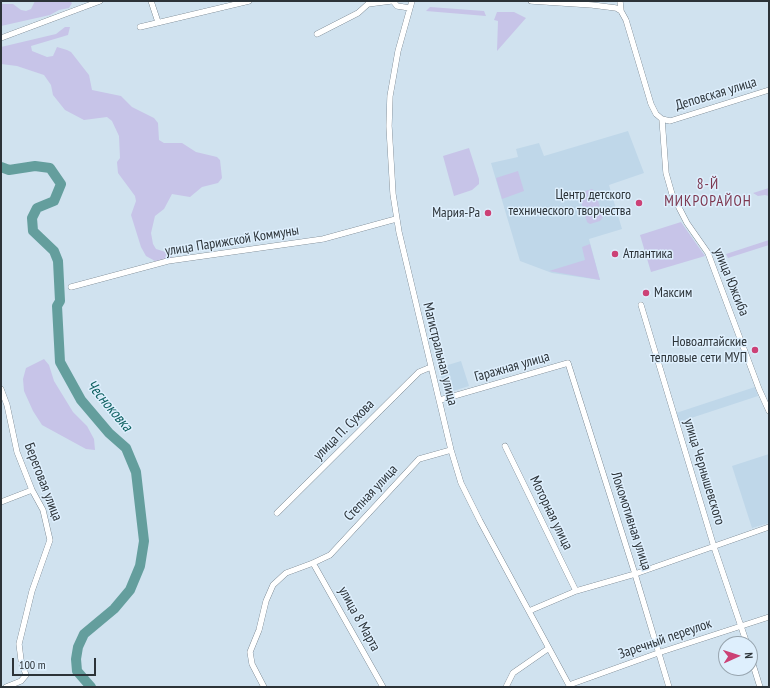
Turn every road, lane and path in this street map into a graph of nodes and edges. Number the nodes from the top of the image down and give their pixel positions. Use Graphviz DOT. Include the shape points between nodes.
graph roads {
  1 [pos="100,1"];
  2 [pos="150,1"];
  3 [pos="249,1"];
  4 [pos="392,1"];
  5 [pos="412,1"];
  6 [pos="531,1"];
  7 [pos="620,1"];
  8 [pos="570,2"];
  9 [pos="367,3"];
  10 [pos="410,8"];
  11 [pos="621,11"];
  12 [pos="158,22"];
  13 [pos="140,27"];
  14 [pos="317,34"];
  15 [pos="1,38"];
  16 [pos="769,90"];
  17 [pos="662,119"];
  18 [pos="396,219"];
  19 [pos="71,287"];
  20 [pos="641,305"];
  21 [pos="568,363"];
  22 [pos="431,367"];
  23 [pos="1,388"];
  24 [pos="440,400"];
  25 [pos="769,411"];
  26 [pos="505,446"];
  27 [pos="451,450"];
  28 [pos="32,490"];
  29 [pos="1,502"];
  30 [pos="277,513"];
  31 [pos="769,527"];
  32 [pos="714,547"];
  33 [pos="313,564"];
  34 [pos="635,574"];
  35 [pos="576,591"];
  36 [pos="529,611"];
  37 [pos="769,617"];
  38 [pos="741,626"];
  39 [pos="744,636"];
  40 [pos="549,648"];
  41 [pos="658,653"];
  42 [pos="757,676"];
  43 [pos="570,686"];
  44 [pos="6,687"];
  45 [pos="264,687"];
  46 [pos="383,687"];
  47 [pos="506,687"];
  48 [pos="669,687"];
  49 [pos="760,687"];
  1 -- 15 [label="street"];
  2 -- 12 [label="street"];
  3 -- 12 [label="street"];
  4 -- 9 [label="street"];
  4 -- 10 [label="street" via="397,6"];
  5 -- 10 [label="street, Магистральная улица"];
  6 -- 8 [label="street"];
  7 -- 11 [label="street"];
  8 -- 11 [label="street" via="606,6"];
  9 -- 14 [label="street" via="358,12"];
  10 -- 18 [label="street, Магистральная улица" via="398,51 390,96 389,126"];
  11 -- 17 [label="street" via="651,104"];
  12 -- 13 [label="street"];
  16 -- 17 [label="street, Деповская улица" via="670,121"];
  17 -- 25 [label="street, улица Южсиба" via="665,167 672,194 687,223 708,253"];
  18 -- 19 [label="street, улица Парижской Коммуны" via="323,239 168,261"];
  18 -- 22 [label="street, Магистральная улица"];
  20 -- 32 [label="street, улица Чернышевского"];
  21 -- 24 [label="street, Гаражная улица"];
  21 -- 34 [label="street, Локомотивная улица"];
  22 -- 24 [label="street, Магистральная улица"];
  22 -- 30 [label="street, улица П. Сухова" via="419,372"];
  23 -- 28 [label="street, Береговая улица" via="17,452"];
  24 -- 27 [label="street, Магистральная улица"];
  26 -- 35 [label="street, Моторная улица"];
  27 -- 33 [label="street, Степная улица" via="419,459 330,555"];
  27 -- 36 [label="street, Магистральная улица" via="469,500"];
  28 -- 29 [label="street"];
  28 -- 44 [label="street, Береговая улица" via="43,510 50,540 32,591 19,644 26,675 21,681"];
  31 -- 32 [label="street"];
  32 -- 34 [label="street"];
  32 -- 38 [label="street, улица Чернышевского"];
  33 -- 45 [label="street, Степная улица" via="286,573 273,584 266,601 250,652 252,664"];
  33 -- 46 [label="street, улица 8 Марта"];
  34 -- 35 [label="street"];
  34 -- 41 [label="street, Локомотивная улица"];
  35 -- 36 [label="street"];
  36 -- 40 [label="street, Магистральная улица"];
  37 -- 38 [label="street, Заречный переулок"];
  38 -- 39 [label="street, улица Чернышевского"];
  38 -- 41 [label="street, Заречный переулок"];
  40 -- 43 [label="street, Магистральная улица"];
  40 -- 47 [label="street" via="513,673"];
  41 -- 43 [label="street, Заречный переулок"];
  41 -- 48 [label="street, Локомотивная улица"];
  42 -- 49 [label="street"];
}
